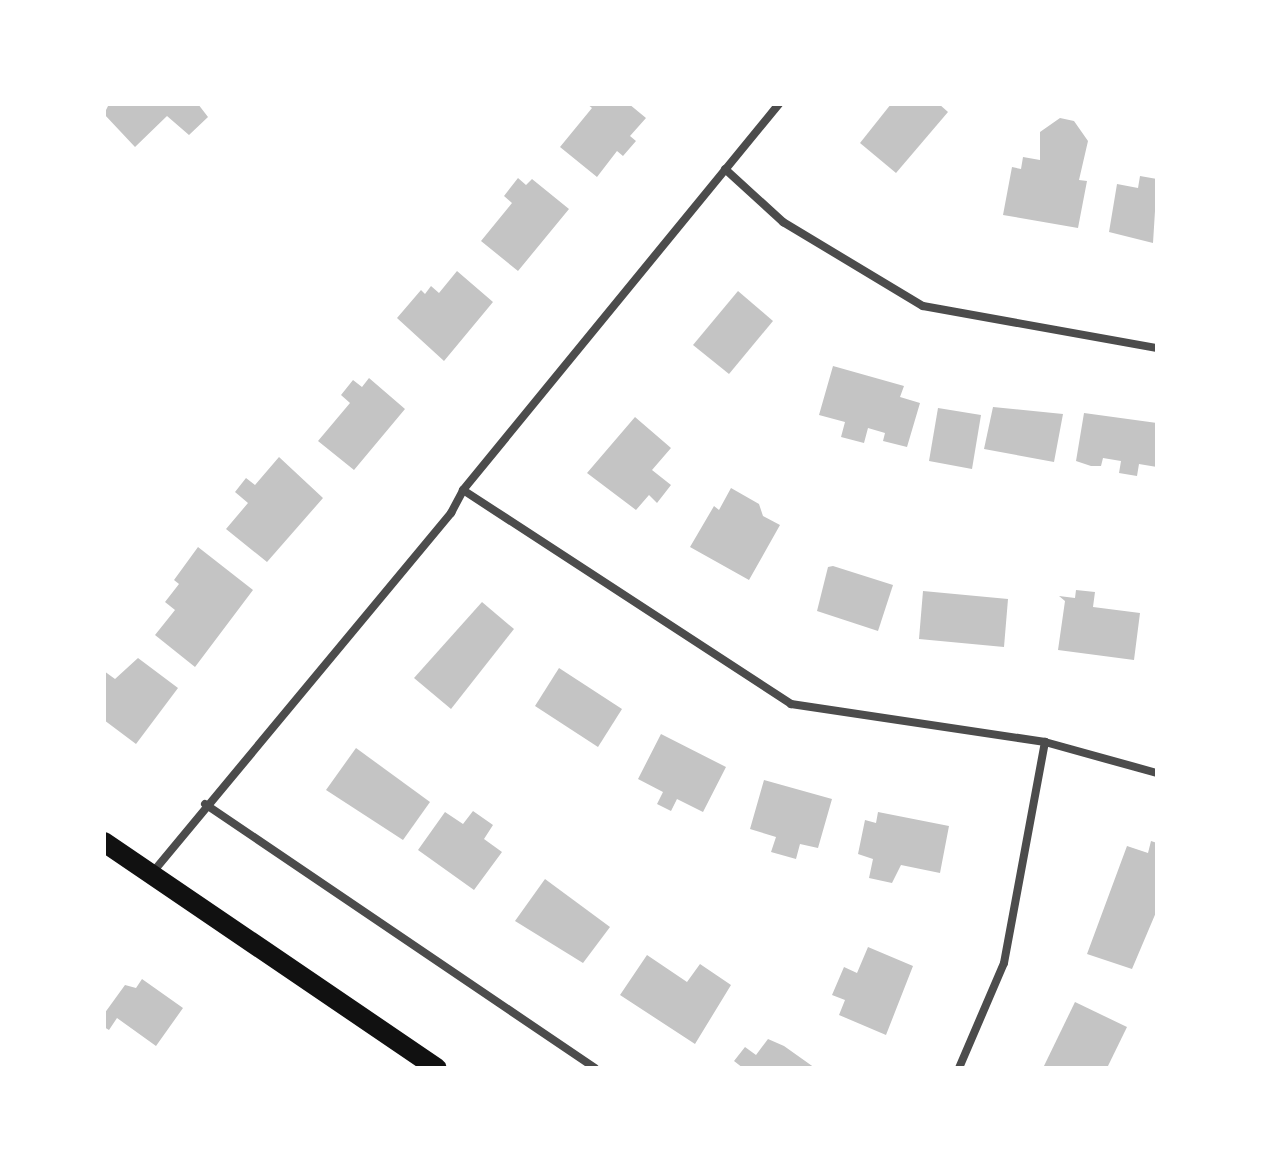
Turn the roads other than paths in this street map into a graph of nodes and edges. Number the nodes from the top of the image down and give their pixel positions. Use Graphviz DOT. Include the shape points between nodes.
graph roads {
  1 [pos="779,104"];
  2 [pos="725,169"];
  3 [pos="1157,348"];
  4 [pos="463,490"];
  5 [pos="1045,742"];
  6 [pos="1157,773"];
  7 [pos="205,804"];
  8 [pos="104,842"];
  9 [pos="151,874"];
  10 [pos="437,1068"];
  11 [pos="595,1068"];
  12 [pos="959,1068"];
  1 -- 2 [label="street"];
  2 -- 3 [label="street" via="783,222 923,306"];
  2 -- 4 [label="street"];
  4 -- 5 [label="street" via="791,704"];
  4 -- 7 [label="street" via="451,513"];
  5 -- 6 [label="street"];
  5 -- 12 [label="street" via="1004,963"];
  7 -- 9 [label="street"];
  7 -- 11 [label="street"];
  8 -- 9 [label="main road"];
  9 -- 10 [label="main road"];
}
